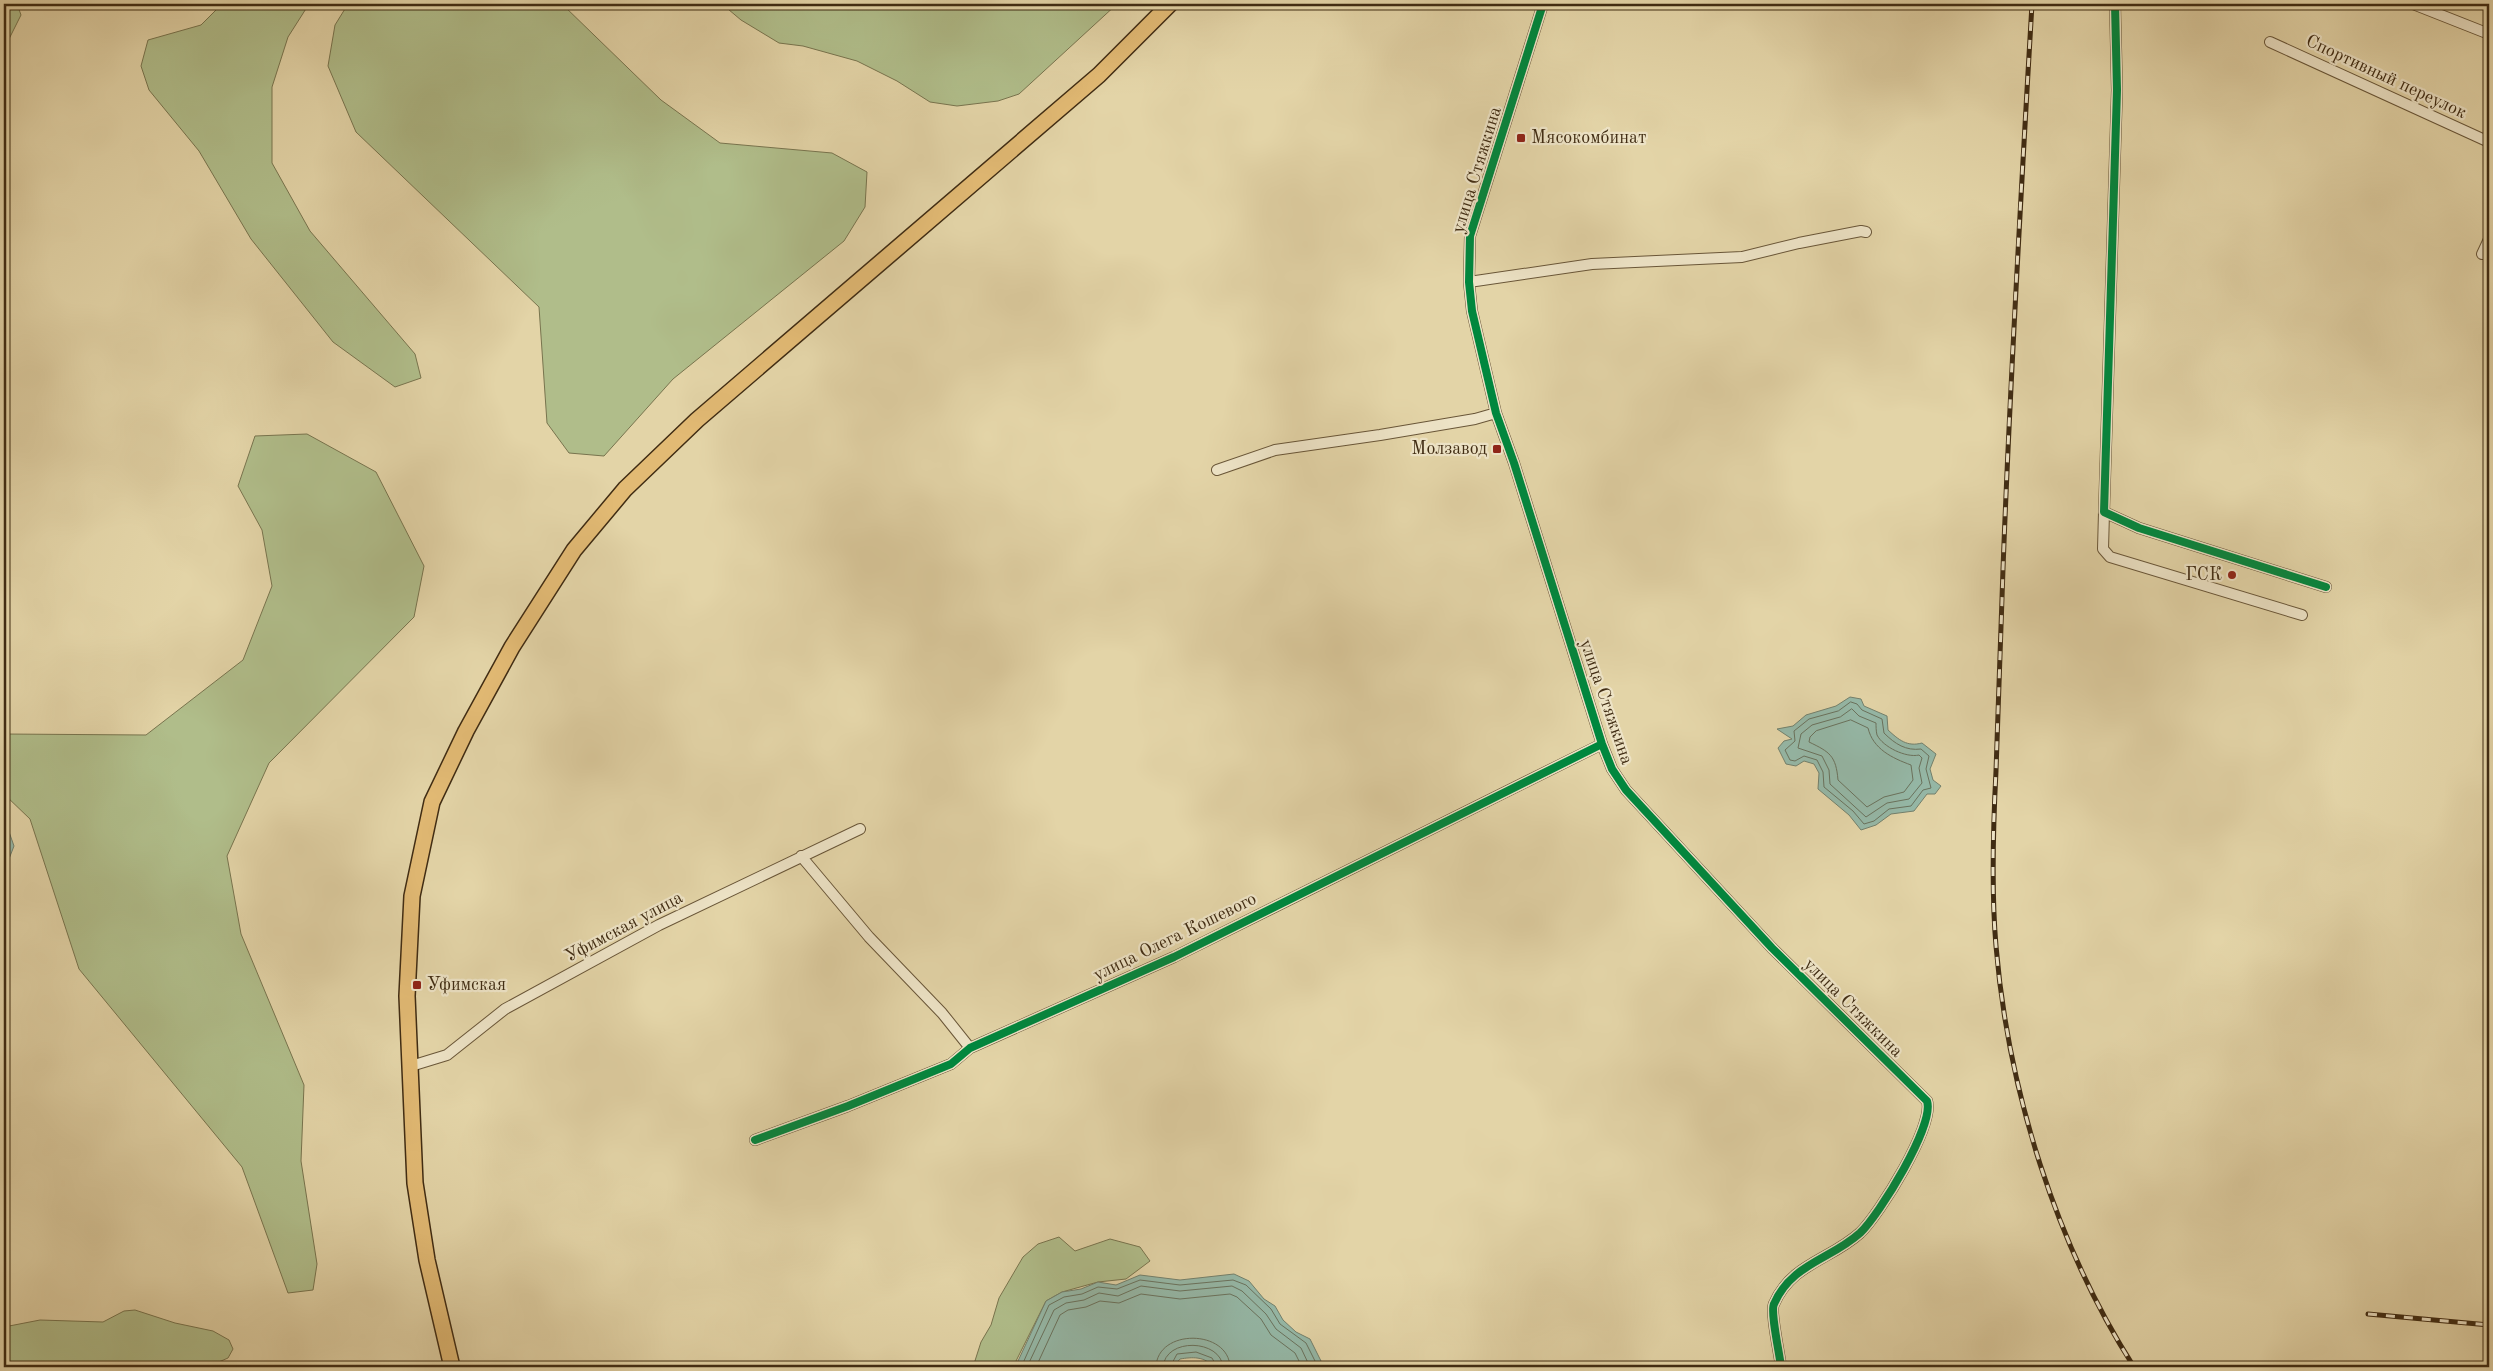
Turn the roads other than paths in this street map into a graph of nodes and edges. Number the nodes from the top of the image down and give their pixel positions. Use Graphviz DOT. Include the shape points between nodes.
graph roads {
  1 [pos="1170,4"];
  2 [pos="1543,4"];
  3 [pos="2114,4"];
  4 [pos="2413,4"];
  5 [pos="2489,34"];
  6 [pos="2270,42"];
  7 [pos="2489,142"];
  8 [pos="1866,232"];
  9 [pos="2489,238"];
  10 [pos="2482,254"];
  11 [pos="1469,282"];
  12 [pos="1496,413"];
  13 [pos="1218,470"];
  14 [pos="2104,512"];
  15 [pos="2326,587"];
  16 [pos="2302,615"];
  17 [pos="1602,744"];
  18 [pos="860,829"];
  19 [pos="801,856"];
  20 [pos="970,1048"];
  21 [pos="411,1066"];
  22 [pos="755,1140"];
  23 [pos="452,1367"];
  24 [pos="1781,1367"];
  1 -- 21 [label="main road" via="1077,95 697,420 625,489 574,550 512,647 432,802 412,896 407,996"];
  2 -- 11 [label="street, улица Стяжкина" via="1470,236"];
  3 -- 14 [label="street" via="2117,90"];
  4 -- 5 [label="street"];
  6 -- 7 [label="street, Спортивный переулок"];
  8 -- 11 [label="street" via="1742,257 1592,264"];
  9 -- 10 [label="street"];
  11 -- 12 [label="street, улица Стяжкина" via="1472,311"];
  12 -- 13 [label="street" via="1275,450"];
  12 -- 17 [label="street, улица Стяжкина"];
  14 -- 15 [label="street" via="2139,528"];
  14 -- 16 [label="street" via="2103,549 2110,556"];
  17 -- 20 [label="street, улица Олега Кошевого" via="1174,957"];
  17 -- 24 [label="street, улица Стяжкина" via="1612,769 1626,790 1772,948 1927,1101 1929,1108 1925,1126 1911,1155 1862,1232 1842,1248 1800,1270 1784,1286 1772,1306"];
  18 -- 19 [label="street, Уфимская улица"];
  19 -- 20 [label="street"];
  19 -- 21 [label="street, Уфимская улица" via="659,924 505,1009 447,1054"];
  20 -- 22 [label="street, улица Олега Кошевого" via="951,1064"];
  21 -- 23 [label="main road" via="415,1183 427,1260"];
}
